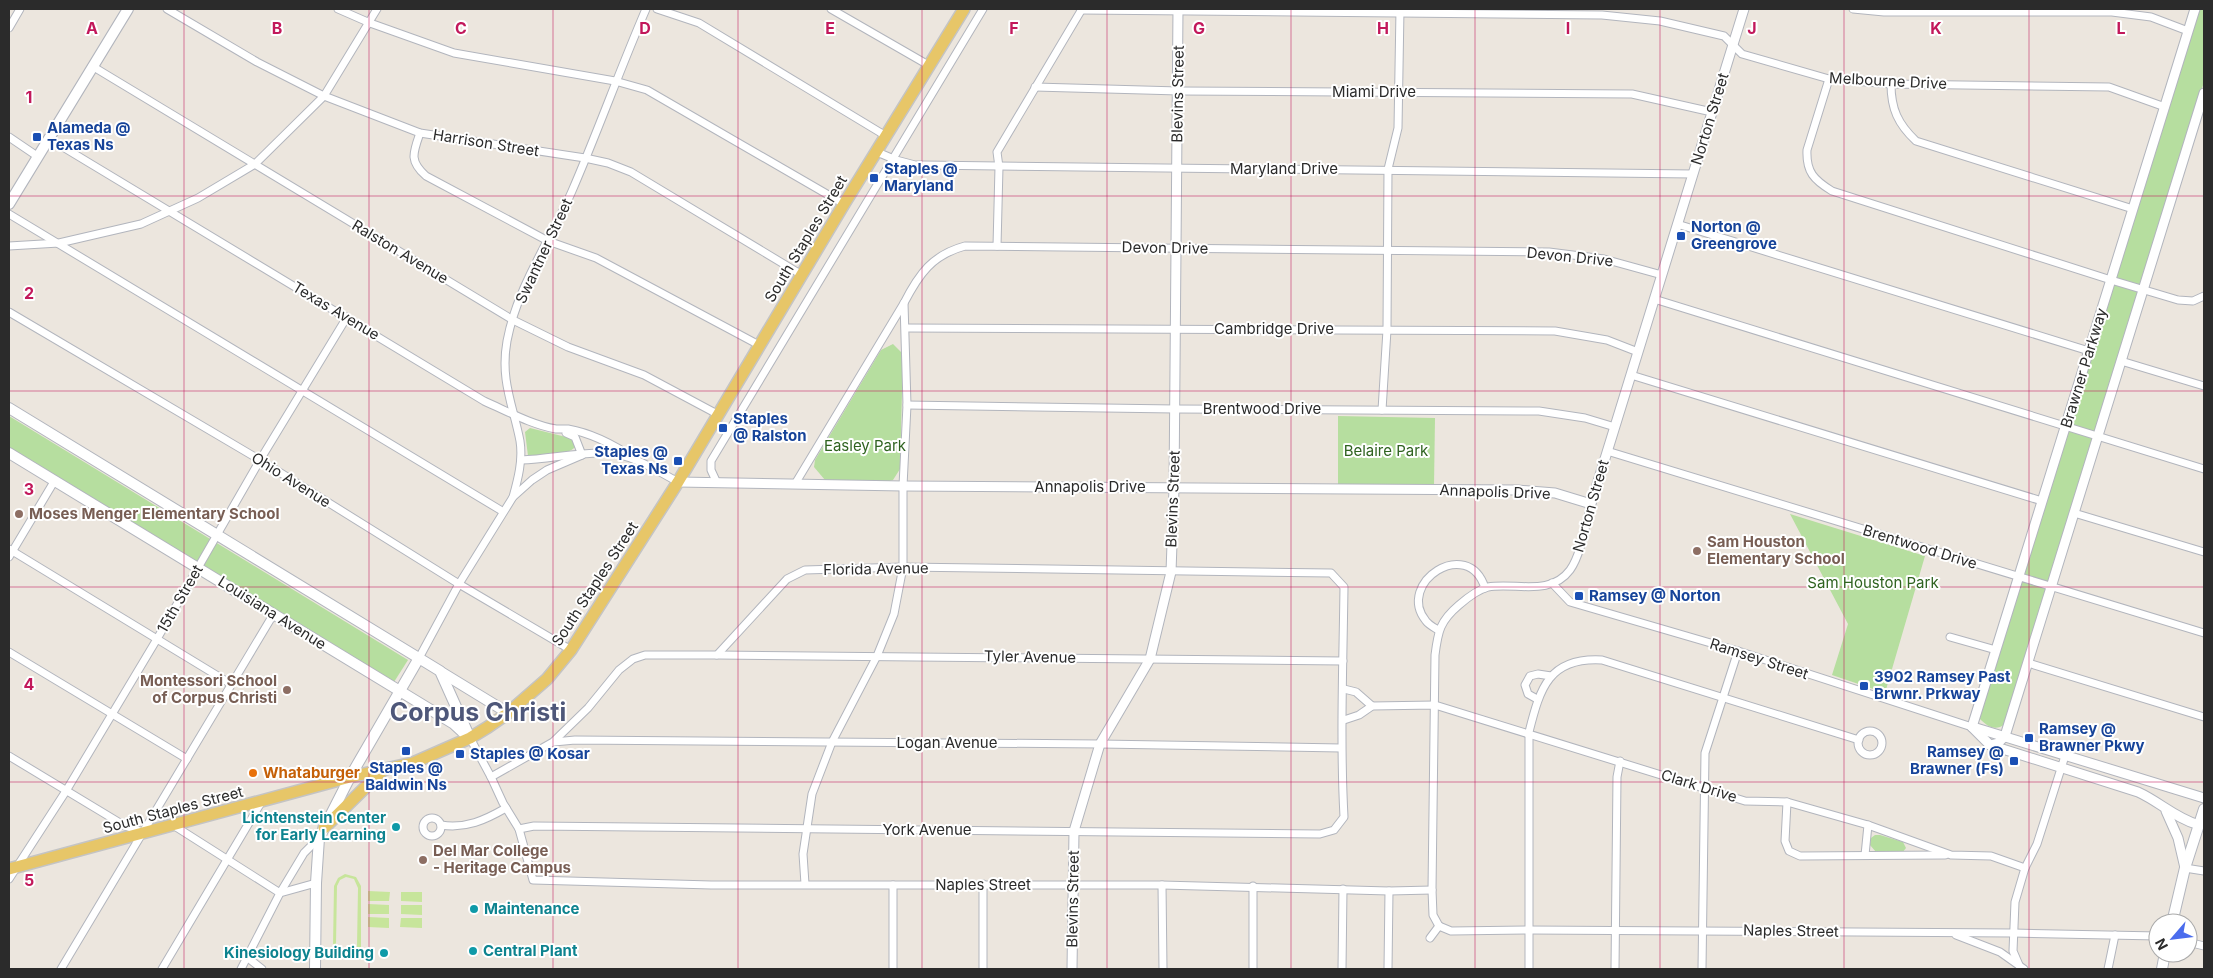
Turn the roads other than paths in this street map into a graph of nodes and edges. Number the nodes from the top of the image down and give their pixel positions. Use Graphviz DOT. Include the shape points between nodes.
graph roads {
  1 [pos="20,9"];
  2 [pos="128,9"];
  3 [pos="167,9"];
  4 [pos="338,9"];
  5 [pos="377,9"];
  6 [pos="646,9"];
  7 [pos="657,9"];
  8 [pos="831,9"];
  9 [pos="964,9"];
  10 [pos="983,9"];
  11 [pos="1082,9"];
  12 [pos="1178,9"];
  13 [pos="1744,9"];
  14 [pos="1853,9"];
  15 [pos="2195,9"];
  16 [pos="1400,11"];
  17 [pos="370,23"];
  18 [pos="9,28"];
  19 [pos="2188,31"];
  20 [pos="1733,43"];
  21 [pos="92,66"];
  22 [pos="930,66"];
  23 [pos="1830,79"];
  24 [pos="615,81"];
  25 [pos="1891,84"];
  26 [pos="1035,88"];
  27 [pos="1179,91"];
  28 [pos="1399,92"];
  29 [pos="2204,93"];
  30 [pos="324,96"];
  31 [pos="2165,107"];
  32 [pos="1712,112"];
  33 [pos="420,133"];
  34 [pos="886,136"];
  35 [pos="9,138"];
  36 [pos="48,138"];
  37 [pos="877,152"];
  38 [pos="37,156"];
  39 [pos="585,158"];
  40 [pos="893,159"];
  41 [pos="255,164"];
  42 [pos="998,167"];
  43 [pos="1177,169"];
  44 [pos="1388,169"];
  45 [pos="1693,174"];
  46 [pos="9,204"];
  47 [pos="844,204"];
  48 [pos="2133,209"];
  49 [pos="171,212"];
  50 [pos="9,214"];
  51 [pos="1678,224"];
  52 [pos="548,241"];
  53 [pos="59,243"];
  54 [pos="9,246"];
  55 [pos="997,246"];
  56 [pos="1175,249"];
  57 [pos="1388,251"];
  58 [pos="802,275"];
  59 [pos="1662,275"];
  60 [pos="2111,280"];
  61 [pos="2144,288"];
  62 [pos="2204,296"];
  63 [pos="1654,299"];
  64 [pos="904,303"];
  65 [pos="9,312"];
  66 [pos="347,317"];
  67 [pos="513,320"];
  68 [pos="906,328"];
  69 [pos="1174,329"];
  70 [pos="1387,330"];
  71 [pos="760,345"];
  72 [pos="2089,351"];
  73 [pos="1638,352"];
  74 [pos="2121,361"];
  75 [pos="1631,375"];
  76 [pos="2204,386"];
  77 [pos="302,390"];
  78 [pos="907,405"];
  79 [pos="9,408"];
  80 [pos="1175,409"];
  81 [pos="1382,410"];
  82 [pos="512,414"];
  83 [pos="719,415"];
  84 [pos="2066,426"];
  85 [pos="1615,427"];
  86 [pos="556,429"];
  87 [pos="2098,436"];
  88 [pos="1608,450"];
  89 [pos="9,453"];
  90 [pos="582,455"];
  91 [pos="634,459"];
  92 [pos="260,460"];
  93 [pos="521,460"];
  94 [pos="2204,470"];
  95 [pos="55,480"];
  96 [pos="678,482"];
  97 [pos="717,483"];
  98 [pos="795,484"];
  99 [pos="903,486"];
  100 [pos="1174,488"];
  101 [pos="513,497"];
  102 [pos="2042,502"];
  103 [pos="1591,504"];
  104 [pos="502,511"];
  105 [pos="2074,513"];
  106 [pos="216,535"];
  107 [pos="10,552"];
  108 [pos="2204,552"];
  109 [pos="903,567"];
  110 [pos="198,568"];
  111 [pos="1170,572"];
  112 [pos="2019,577"];
  113 [pos="1552,583"];
  114 [pos="459,584"];
  115 [pos="1485,588"];
  116 [pos="2051,588"];
  117 [pos="273,615"];
  118 [pos="1438,630"];
  119 [pos="2204,633"];
  120 [pos="1950,637"];
  121 [pos="157,639"];
  122 [pos="571,650"];
  123 [pos="1996,650"];
  124 [pos="1738,651"];
  125 [pos="9,652"];
  126 [pos="717,654"];
  127 [pos="877,656"];
  128 [pos="419,658"];
  129 [pos="1150,658"];
  130 [pos="1343,661"];
  131 [pos="2028,663"];
  132 [pos="440,671"];
  133 [pos="1551,676"];
  134 [pos="231,684"];
  135 [pos="1344,689"];
  136 [pos="399,692"];
  137 [pos="1722,698"];
  138 [pos="1537,700"];
  139 [pos="1435,705"];
  140 [pos="1372,706"];
  141 [pos="508,713"];
  142 [pos="112,714"];
  143 [pos="2204,717"];
  144 [pos="1344,720"];
  145 [pos="1972,726"];
  146 [pos="1529,732"];
  147 [pos="2005,736"];
  148 [pos="470,738"];
  149 [pos="1859,740"];
  150 [pos="553,742"];
  151 [pos="832,742"];
  152 [pos="1100,744"];
  153 [pos="1990,745"];
  154 [pos="1341,748"];
  155 [pos="9,756"];
  156 [pos="2065,756"];
  157 [pos="187,759"];
  158 [pos="1620,761"];
  159 [pos="2062,768"];
  160 [pos="383,770"];
  161 [pos="350,777"];
  162 [pos="491,777"];
  163 [pos="1703,788"];
  164 [pos="66,791"];
  165 [pos="2204,798"];
  166 [pos="262,802"];
  167 [pos="1787,802"];
  168 [pos="506,808"];
  169 [pos="2204,808"];
  170 [pos="2166,811"];
  171 [pos="1868,824"];
  172 [pos="173,825"];
  173 [pos="441,825"];
  174 [pos="2199,825"];
  175 [pos="520,830"];
  176 [pos="805,830"];
  177 [pos="1074,831"];
  178 [pos="144,832"];
  179 [pos="322,833"];
  180 [pos="1865,855"];
  181 [pos="1951,856"];
  182 [pos="227,860"];
  183 [pos="2025,868"];
  184 [pos="2185,868"];
  185 [pos="10,871"];
  186 [pos="2204,871"];
  187 [pos="316,883"];
  188 [pos="805,884"];
  189 [pos="983,884"];
  190 [pos="893,885"];
  191 [pos="1073,885"];
  192 [pos="1162,885"];
  193 [pos="1253,886"];
  194 [pos="1343,889"];
  195 [pos="1432,890"];
  196 [pos="1389,891"];
  197 [pos="280,893"];
  198 [pos="2174,913"];
  199 [pos="1439,926"];
  200 [pos="1529,930"];
  201 [pos="1616,931"];
  202 [pos="1702,931"];
  203 [pos="1952,933"];
  204 [pos="2013,933"];
  205 [pos="2115,935"];
  206 [pos="2148,936"];
  207 [pos="1430,938"];
  208 [pos="248,958"];
  209 [pos="2022,967"];
  210 [pos="61,969"];
  211 [pos="162,969"];
  212 [pos="241,969"];
  213 [pos="262,969"];
  214 [pos="315,969"];
  215 [pos="893,969"];
  216 [pos="983,969"];
  217 [pos="1072,969"];
  218 [pos="1163,969"];
  219 [pos="1253,969"];
  220 [pos="1342,969"];
  221 [pos="1388,969"];
  222 [pos="1529,969"];
  223 [pos="1615,969"];
  224 [pos="1702,969"];
  225 [pos="2108,969"];
  1 -- 18 [label="street"];
  2 -- 21 [label="main road"];
  3 -- 30 [label="street, Harrison Street" via="257,62"];
  4 -- 17 [label="street"];
  5 -- 17 [label="street"];
  6 -- 24 [label="street, Swantner Street"];
  7 -- 34 [label="street" via="699,23"];
  8 -- 22 [label="street"];
  9 -- 22 [label="main road, South Staples Street"];
  10 -- 40 [label="street"];
  11 -- 12 [label="street, Melbourne Drive"];
  11 -- 26 [label="street"];
  12 -- 16 [label="street, Melbourne Drive"];
  12 -- 27 [label="street, Blevins Street"];
  13 -- 20 [label="street, Norton Street"];
  14 -- 19 [label="street" via="1884,12 2112,12 2151,17"];
  15 -- 19 [label="street, Brawner Parkway"];
  16 -- 20 [label="street, Melbourne Drive" via="1602,15 1689,26 1724,36"];
  16 -- 28 [label="street"];
  17 -- 24 [label="street" via="454,52"];
  17 -- 30 [label="street"];
  19 -- 31 [label="street, Brawner Parkway"];
  20 -- 23 [label="street, Melbourne Drive" via="1742,54"];
  20 -- 32 [label="street, Norton Street"];
  21 -- 36 [label="main road"];
  21 -- 41 [label="street, Ralston Avenue"];
  22 -- 34 [label="main road, South Staples Street"];
  23 -- 25 [label="street, Melbourne Drive"];
  23 -- 60 [label="street" via="1807,150 1806,163 1818,183 1832,191"];
  24 -- 39 [label="street, Swantner Street"];
  24 -- 47 [label="street" via="647,90"];
  25 -- 31 [label="street, Melbourne Drive" via="2109,87"];
  25 -- 48 [label="street" via="1895,115 1916,141"];
  26 -- 27 [label="street, Miami Drive"];
  26 -- 42 [label="street" via="997,152"];
  27 -- 28 [label="street, Miami Drive"];
  27 -- 43 [label="street, Blevins Street"];
  28 -- 32 [label="street, Miami Drive" via="1632,94"];
  28 -- 44 [label="street" via="1398,128"];
  29 -- 61 [label="street"];
  30 -- 33 [label="street, Harrison Street"];
  30 -- 41 [label="street"];
  31 -- 48 [label="street, Brawner Parkway"];
  32 -- 45 [label="street, Norton Street"];
  33 -- 39 [label="street, Harrison Street"];
  33 -- 52 [label="street" via="413,158 416,168"];
  34 -- 37 [label="main road, South Staples Street"];
  35 -- 38 [label="street"];
  36 -- 38 [label="main road"];
  36 -- 49 [label="street, Texas Avenue"];
  37 -- 40 [label="street, Maryland Drive"];
  37 -- 47 [label="main road, South Staples Street"];
  38 -- 46 [label="main road"];
  39 -- 52 [label="street, Swantner Street"];
  39 -- 58 [label="street, Harrison Street" via="631,172"];
  40 -- 42 [label="street, Maryland Drive" via="914,165"];
  40 -- 97 [label="street" via="711,461"];
  41 -- 49 [label="street"];
  41 -- 67 [label="street, Ralston Avenue"];
  42 -- 43 [label="street, Maryland Drive"];
  42 -- 55 [label="street"];
  43 -- 44 [label="street, Maryland Drive"];
  43 -- 56 [label="street, Blevins Street"];
  44 -- 45 [label="street, Maryland Drive"];
  44 -- 57 [label="street"];
  45 -- 51 [label="street, Norton Street"];
  47 -- 58 [label="main road, South Staples Street"];
  48 -- 60 [label="street, Brawner Parkway"];
  49 -- 53 [label="street" via="140,224"];
  49 -- 66 [label="street, Texas Avenue"];
  50 -- 53 [label="street"];
  51 -- 59 [label="street, Norton Street"];
  51 -- 72 [label="street"];
  52 -- 67 [label="street, Swantner Street" via="528,278"];
  52 -- 71 [label="street" via="596,258"];
  53 -- 54 [label="street"];
  53 -- 77 [label="street"];
  55 -- 56 [label="street, Devon Drive"];
  55 -- 64 [label="street, Devon Drive" via="965,246 947,251 918,276"];
  56 -- 57 [label="street, Devon Drive"];
  56 -- 69 [label="street, Blevins Street"];
  57 -- 59 [label="street, Devon Drive" via="1549,252 1604,258"];
  57 -- 70 [label="street"];
  58 -- 71 [label="main road, South Staples Street"];
  59 -- 63 [label="street, Norton Street"];
  60 -- 61 [label="street"];
  60 -- 72 [label="street, Brawner Parkway"];
  61 -- 62 [label="street" via="2178,300 2193,301"];
  61 -- 74 [label="street"];
  63 -- 73 [label="street, Norton Street"];
  63 -- 84 [label="street"];
  64 -- 68 [label="street"];
  64 -- 98 [label="street, Devon Drive"];
  65 -- 92 [label="street, Ohio Avenue"];
  66 -- 77 [label="street, 15th Street"];
  66 -- 82 [label="street, Texas Avenue" via="484,401"];
  67 -- 82 [label="street, Swantner Street" via="505,364"];
  67 -- 83 [label="street, Ralston Avenue" via="568,347 644,375"];
  68 -- 69 [label="street, Cambridge Drive"];
  68 -- 78 [label="street"];
  69 -- 70 [label="street, Cambridge Drive"];
  69 -- 80 [label="street, Blevins Street"];
  70 -- 73 [label="street, Cambridge Drive" via="1555,331 1607,340"];
  70 -- 81 [label="street"];
  71 -- 83 [label="main road, South Staples Street"];
  72 -- 84 [label="street, Brawner Parkway"];
  73 -- 75 [label="street, Norton Street"];
  74 -- 76 [label="street"];
  74 -- 87 [label="street"];
  75 -- 85 [label="street, Norton Street"];
  75 -- 102 [label="street"];
  77 -- 92 [label="street, 15th Street"];
  77 -- 104 [label="street"];
  78 -- 80 [label="street, Brentwood Drive"];
  78 -- 99 [label="street"];
  79 -- 106 [label="main road"];
  80 -- 81 [label="street, Brentwood Drive"];
  80 -- 100 [label="street, Blevins Street"];
  81 -- 85 [label="street, Brentwood Drive" via="1539,411 1585,418"];
  82 -- 86 [label="street, Texas Avenue"];
  82 -- 93 [label="street, Swantner Street"];
  83 -- 96 [label="main road, South Staples Street"];
  84 -- 87 [label="street"];
  84 -- 102 [label="street, Brawner Parkway"];
  85 -- 88 [label="street, Norton Street"];
  86 -- 90 [label="street" via="575,437"];
  86 -- 91 [label="street, Texas Avenue" via="568,429 595,438"];
  87 -- 94 [label="street"];
  87 -- 105 [label="street"];
  88 -- 103 [label="street, Norton Street"];
  88 -- 112 [label="street, Brentwood Drive"];
  89 -- 95 [label="main road, Louisiana Avenue"];
  90 -- 91 [label="street, Texas Avenue" via="607,453"];
  90 -- 93 [label="street, Texas Avenue" via="575,453"];
  90 -- 101 [label="street, Texas Avenue" via="547,470"];
  91 -- 96 [label="street, Texas Avenue"];
  92 -- 106 [label="street, 15th Street"];
  92 -- 114 [label="street, Ohio Avenue"];
  93 -- 101 [label="street, Swantner Street"];
  95 -- 107 [label="street"];
  95 -- 110 [label="main road, Louisiana Avenue"];
  96 -- 97 [label="street, Annapolis Drive"];
  96 -- 122 [label="main road, South Staples Street"];
  97 -- 98 [label="street, Annapolis Drive"];
  98 -- 99 [label="street, Annapolis Drive"];
  99 -- 100 [label="street, Annapolis Drive"];
  99 -- 109 [label="street"];
  100 -- 103 [label="street, Annapolis Drive" via="1518,490 1555,493"];
  100 -- 111 [label="street, Blevins Street"];
  101 -- 104 [label="street, Swantner Street"];
  102 -- 112 [label="street, Brawner Parkway"];
  103 -- 113 [label="street, Norton Street" via="1575,562 1570,570"];
  104 -- 114 [label="street, Swantner Street"];
  105 -- 108 [label="street"];
  105 -- 116 [label="street"];
  106 -- 110 [label="street, 15th Street"];
  106 -- 128 [label="main road"];
  107 -- 121 [label="street"];
  109 -- 111 [label="street, Florida Avenue"];
  109 -- 126 [label="street, Florida Avenue" via="805,570 788,579"];
  109 -- 127 [label="street" via="894,614"];
  110 -- 117 [label="main road, Louisiana Avenue"];
  110 -- 121 [label="street, 15th Street"];
  111 -- 129 [label="street, Blevins Street"];
  111 -- 130 [label="street, Florida Avenue" via="1331,573 1344,587"];
  112 -- 116 [label="street, Brentwood Drive"];
  112 -- 123 [label="street, Brawner Parkway"];
  113 -- 115 [label="street, Norton Street" via="1540,587"];
  113 -- 124 [label="street, Ramsey Street" via="1570,602"];
  114 -- 122 [label="street, Ohio Avenue"];
  114 -- 128 [label="street, Swantner Street"];
  115 -- 118 [label="street, Norton Street" via="1467,598"];
  115 -- 118 [label="street" via="1482,577 1464,565 1440,567 1430,576 1419,595 1426,621"];
  116 -- 119 [label="street, Brentwood Drive"];
  116 -- 131 [label="street"];
  117 -- 134 [label="street"];
  117 -- 136 [label="main road, Louisiana Avenue"];
  118 -- 139 [label="street"];
  120 -- 123 [label="street"];
  121 -- 134 [label="street"];
  121 -- 142 [label="street, 15th Street"];
  122 -- 141 [label="main road, South Staples Street" via="547,679"];
  123 -- 145 [label="street, Brawner Parkway"];
  124 -- 137 [label="street"];
  124 -- 145 [label="street, Ramsey Street"];
  125 -- 142 [label="street"];
  126 -- 127 [label="street, Tyler Avenue"];
  126 -- 150 [label="street" via="645,654 633,659"];
  127 -- 129 [label="street, Tyler Avenue"];
  127 -- 151 [label="street"];
  128 -- 132 [label="main road"];
  128 -- 136 [label="main road"];
  129 -- 130 [label="street, Tyler Avenue"];
  129 -- 152 [label="street, Blevins Street"];
  130 -- 135 [label="street"];
  131 -- 143 [label="street"];
  131 -- 147 [label="street"];
  132 -- 141 [label="main road"];
  132 -- 148 [label="main road"];
  133 -- 137 [label="street" via="1570,663 1584,659 1602,660"];
  133 -- 138 [label="street"];
  133 -- 138 [label="street" via="1530,676 1525,685 1528,694"];
  134 -- 157 [label="street"];
  135 -- 140 [label="street" via="1356,692"];
  135 -- 144 [label="street"];
  136 -- 148 [label="main road, Louisiana Avenue" via="454,724"];
  136 -- 161 [label="main road"];
  137 -- 149 [label="street"];
  137 -- 163 [label="street" via="1705,753"];
  138 -- 146 [label="street"];
  139 -- 140 [label="street, Clark Drive"];
  139 -- 146 [label="street, Clark Drive"];
  139 -- 195 [label="street"];
  140 -- 144 [label="street, Clark Drive"];
  141 -- 148 [label="main road, South Staples Street"];
  142 -- 157 [label="street"];
  142 -- 164 [label="street, 15th Street"];
  144 -- 154 [label="street"];
  145 -- 147 [label="street, Ramsey Street"];
  145 -- 153 [label="street, Ramsey Street"];
  146 -- 158 [label="street, Clark Drive"];
  146 -- 200 [label="street"];
  147 -- 153 [label="street"];
  147 -- 156 [label="street, Ramsey Street"];
  148 -- 160 [label="main road, South Staples Street" via="413,763"];
  148 -- 162 [label="street"];
  150 -- 151 [label="street, Logan Avenue"];
  150 -- 162 [label="street"];
  151 -- 152 [label="street, Logan Avenue"];
  151 -- 176 [label="street" via="812,794"];
  152 -- 154 [label="street, Logan Avenue"];
  152 -- 177 [label="street, Blevins Street"];
  153 -- 159 [label="street, Ramsey Street"];
  154 -- 177 [label="street, York Avenue" via="1344,817 1334,830 1320,834"];
  155 -- 164 [label="street"];
  156 -- 159 [label="street"];
  156 -- 165 [label="street, Ramsey Street"];
  157 -- 178 [label="street"];
  158 -- 163 [label="street, Clark Drive"];
  158 -- 201 [label="street" via="1617,777"];
  159 -- 170 [label="street, Ramsey Street" via="2138,792"];
  159 -- 183 [label="street" via="2037,844"];
  160 -- 161 [label="main road, South Staples Street"];
  160 -- 179 [label="main road"];
  161 -- 166 [label="main road, South Staples Street"];
  161 -- 179 [label="main road"];
  162 -- 168 [label="street"];
  163 -- 167 [label="street, Clark Drive" via="1745,800"];
  163 -- 202 [label="street"];
  164 -- 178 [label="street" via="125,826"];
  164 -- 185 [label="street, 15th Street"];
  166 -- 172 [label="main road, South Staples Street"];
  166 -- 182 [label="street"];
  167 -- 171 [label="street, Clark Drive"];
  167 -- 180 [label="street" via="1785,841 1789,851 1800,856"];
  168 -- 173 [label="street" via="470,825"];
  168 -- 175 [label="street"];
  169 -- 174 [label="main road"];
  170 -- 174 [label="street, Ramsey Street"];
  170 -- 184 [label="street" via="2178,838"];
  171 -- 180 [label="street"];
  171 -- 181 [label="street, Clark Drive"];
  172 -- 178 [label="main road, South Staples Street"];
  172 -- 182 [label="street"];
  174 -- 184 [label="main road"];
  175 -- 176 [label="street, York Avenue" via="534,826"];
  175 -- 188 [label="street, Naples Street" via="533,880"];
  176 -- 177 [label="street, York Avenue"];
  176 -- 188 [label="street"];
  177 -- 191 [label="street, Blevins Street"];
  178 -- 185 [label="main road, South Staples Street"];
  178 -- 210 [label="street"];
  179 -- 187 [label="main road"];
  179 -- 197 [label="street" via="304,853"];
  180 -- 181 [label="street"];
  181 -- 183 [label="street, Clark Drive" via="1991,856"];
  182 -- 197 [label="street"];
  182 -- 211 [label="street"];
  183 -- 204 [label="street" via="2015,902"];
  184 -- 186 [label="street"];
  184 -- 198 [label="main road"];
  187 -- 197 [label="street"];
  187 -- 214 [label="main road"];
  188 -- 190 [label="street, Naples Street"];
  189 -- 190 [label="street, Naples Street"];
  189 -- 191 [label="street, Naples Street"];
  189 -- 216 [label="street"];
  190 -- 215 [label="street"];
  191 -- 192 [label="street, Naples Street"];
  191 -- 217 [label="street, Blevins Street"];
  192 -- 193 [label="street, Naples Street"];
  192 -- 218 [label="street"];
  193 -- 194 [label="street, Naples Street"];
  193 -- 219 [label="street"];
  194 -- 196 [label="street, Naples Street"];
  194 -- 220 [label="street"];
  195 -- 196 [label="street, Naples Street"];
  195 -- 199 [label="street" via="1433,916"];
  196 -- 221 [label="street"];
  197 -- 208 [label="street"];
  199 -- 200 [label="street, Naples Street" via="1451,931"];
  199 -- 207 [label="street"];
  200 -- 201 [label="street, Naples Street"];
  200 -- 222 [label="street"];
  201 -- 202 [label="street, Naples Street"];
  201 -- 223 [label="street"];
  202 -- 203 [label="street, Naples Street"];
  202 -- 224 [label="street"];
  203 -- 204 [label="street, Naples Street"];
  203 -- 209 [label="street" via="2000,952"];
  204 -- 205 [label="street, Naples Street"];
  204 -- 209 [label="street" via="2013,951"];
  205 -- 206 [label="street, Naples Street"];
  205 -- 225 [label="street"];
  208 -- 212 [label="street"];
  208 -- 213 [label="street"];
}
